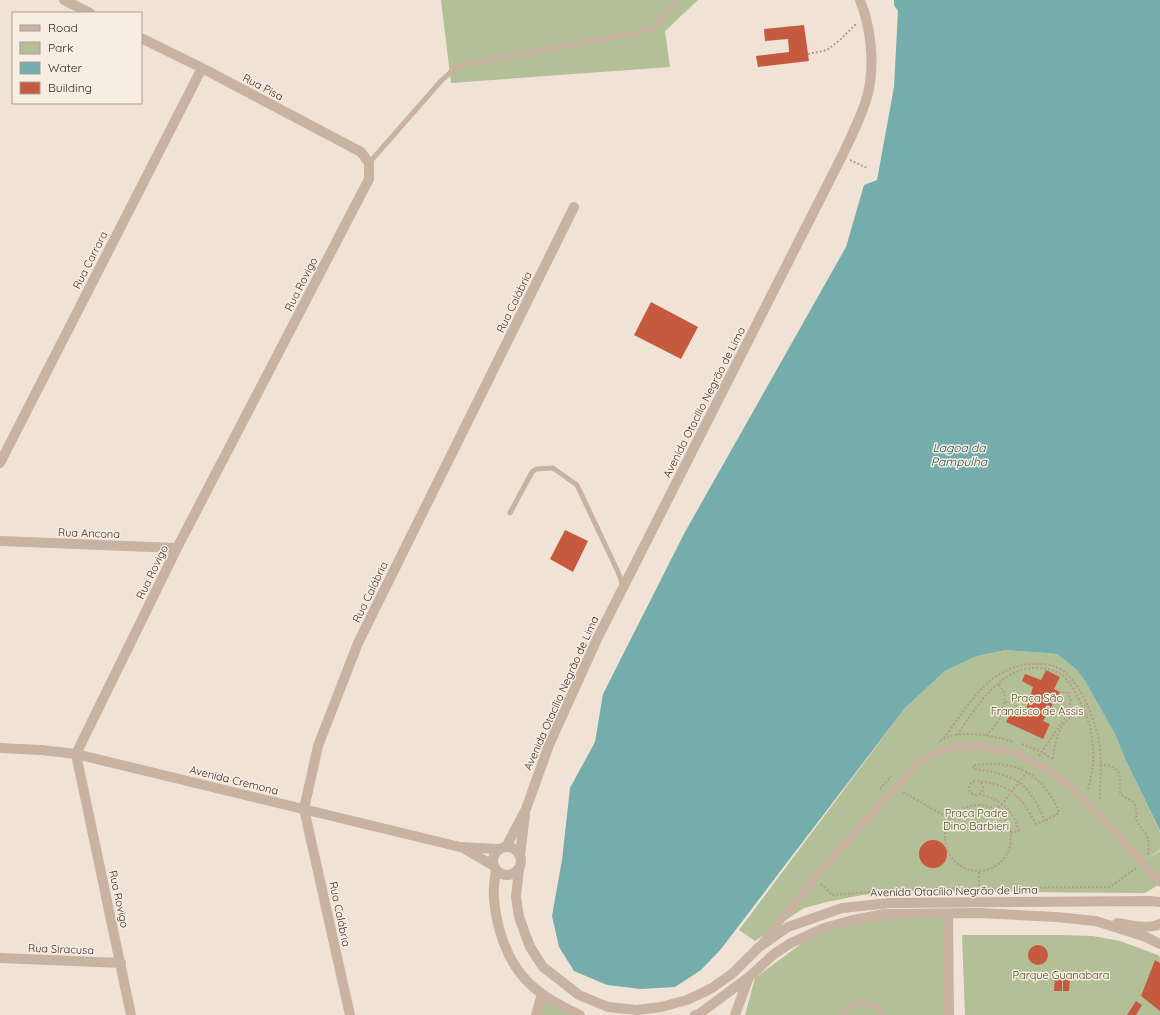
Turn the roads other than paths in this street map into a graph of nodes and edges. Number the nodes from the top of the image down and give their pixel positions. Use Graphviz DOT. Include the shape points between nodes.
graph roads {
  1 [pos="64,0"];
  2 [pos="678,0"];
  3 [pos="860,0"];
  4 [pos="88,12"];
  5 [pos="142,38"];
  6 [pos="202,68"];
  7 [pos="369,163"];
  8 [pos="574,207"];
  9 [pos="0,463"];
  10 [pos="510,512"];
  11 [pos="0,542"];
  12 [pos="177,548"];
  13 [pos="623,587"];
  14 [pos="0,748"];
  15 [pos="76,754"];
  16 [pos="304,809"];
  17 [pos="526,809"];
  18 [pos="460,847"];
  19 [pos="502,848"];
  20 [pos="520,855"];
  21 [pos="495,868"];
  22 [pos="519,869"];
  23 [pos="1160,882"];
  24 [pos="1160,902"];
  25 [pos="948,914"];
  26 [pos="1096,921"];
  27 [pos="1160,924"];
  28 [pos="1160,944"];
  29 [pos="759,947"];
  30 [pos="0,958"];
  31 [pos="121,964"];
  32 [pos="749,977"];
  33 [pos="702,993"];
  34 [pos="542,994"];
  35 [pos="131,1015"];
  36 [pos="350,1015"];
  37 [pos="536,1015"];
  38 [pos="580,1015"];
  39 [pos="698,1015"];
  40 [pos="735,1015"];
  41 [pos="842,1015"];
  42 [pos="884,1015"];
  43 [pos="948,1015"];
  1 -- 4 [label="street"];
  2 -- 7 [label="lane" via="653,28 646,31 462,65 454,69"];
  3 -- 13 [label="street, Avenida Otacílio Negrão de Lima" via="870,45 871,74 867,95 842,156"];
  5 -- 6 [label="street, Rua Pisa"];
  6 -- 7 [label="street, Rua Pisa" via="360,152"];
  6 -- 9 [label="street, Rua Carrara"];
  7 -- 12 [label="street, Rua Rovigo" via="368,179"];
  8 -- 16 [label="street, Rua Calábria" via="358,643 318,746"];
  10 -- 13 [label="lane" via="532,472 536,469 553,468 577,484"];
  11 -- 12 [label="street, Rua Ancona"];
  12 -- 15 [label="street, Rua Rovigo"];
  13 -- 17 [label="street, Avenida Otacílio Negrão de Lima" via="549,745"];
  14 -- 15 [label="street, Avenida Cremona"];
  15 -- 16 [label="street, Avenida Cremona"];
  15 -- 31 [label="street, Rua Rovigo"];
  16 -- 18 [label="street, Avenida Cremona"];
  16 -- 36 [label="street, Rua Calábria"];
  17 -- 19 [label="street, Avenida Otacílio Negrão de Lima"];
  17 -- 20 [label="street, Avenida Otacílio Negrão de Lima"];
  18 -- 19 [label="street, Avenida Cremona"];
  18 -- 21 [label="street, Avenida Cremona"];
  19 -- 20 [label="street" via="514,848"];
  19 -- 21 [label="street" via="494,857"];
  20 -- 22 [label="street" via="522,862"];
  21 -- 22 [label="street" via="500,873 508,875"];
  21 -- 34 [label="street" via="494,896 497,922 510,957 526,980"];
  22 -- 33 [label="street, Avenida Otacílio Negrão de Lima" via="516,897 519,917 530,947 543,967 580,995 608,1007 637,1010 688,1000"];
  23 -- 29 [label="street, Avenida Otacílio Negrão de Lima" via="1145,861 1099,814 1073,788 1048,769 1016,753 982,746 956,747 938,752 911,770 815,878"];
  24 -- 29 [label="street, Avenida Otacílio Negrão de Lima" via="890,903 842,908 788,927"];
  25 -- 26 [label="street, Avenida Otacílio Negrão de Lima" via="979,913"];
  25 -- 32 [label="street, Avenida Otacílio Negrão de Lima" via="885,914 824,928 774,954"];
  25 -- 43 [label="street"];
  26 -- 27 [label="street" via="1149,927"];
  26 -- 28 [label="street, Avenida Otacílio Negrão de Lima"];
  29 -- 33 [label="street, Avenida Otacílio Negrão de Lima" via="733,973"];
  30 -- 31 [label="street, Rua Siracusa"];
  31 -- 35 [label="street, Rua Rovigo"];
  32 -- 39 [label="street, Avenida Otacílio Negrão de Lima"];
  32 -- 40 [label="street"];
  33 -- 39 [label="street" via="695,1005"];
  34 -- 37 [label="street"];
  34 -- 38 [label="street"];
  41 -- 42 [label="lane" via="844,1010 856,1003 868,1003"];
}
